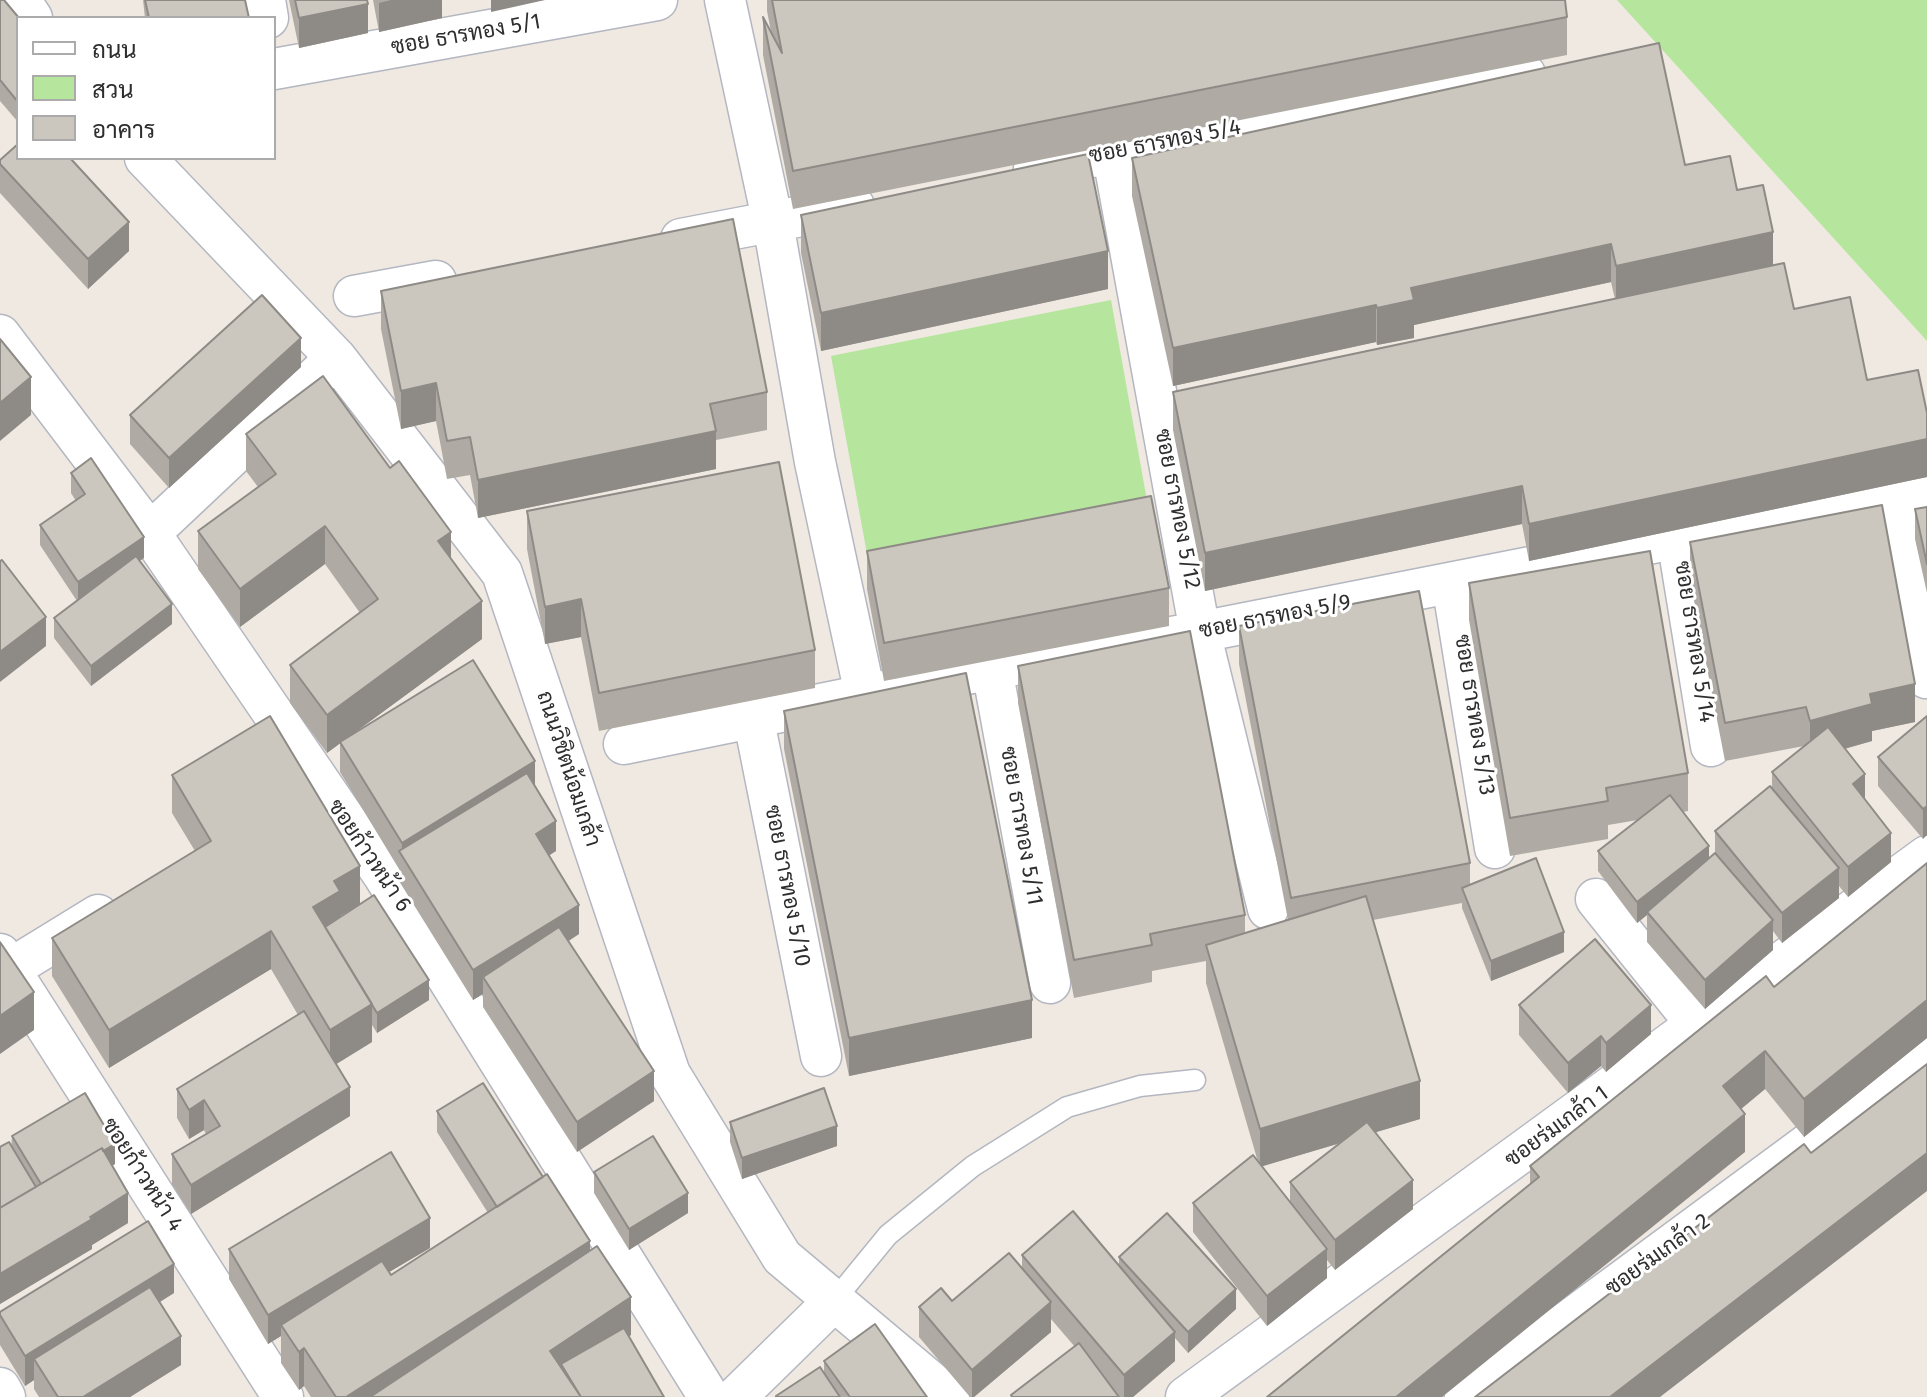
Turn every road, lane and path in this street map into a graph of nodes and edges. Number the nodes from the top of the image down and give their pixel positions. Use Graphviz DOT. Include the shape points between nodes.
graph roads {
  1 [pos="657,0"];
  2 [pos="725,0"];
  3 [pos="474,17"];
  4 [pos="276,64"];
  5 [pos="1554,68"];
  6 [pos="1112,151"];
  7 [pos="147,160"];
  8 [pos="1004,174"];
  9 [pos="896,197"];
  10 [pos="773,223"];
  11 [pos="649,244"];
  12 [pos="478,274"];
  13 [pos="354,296"];
  14 [pos="0,335"];
  15 [pos="336,358"];
  16 [pos="1912,492"];
  17 [pos="150,533"];
  18 [pos="1677,538"];
  19 [pos="1452,583"];
  20 [pos="1200,632"];
  21 [pos="992,669"];
  22 [pos="1926,678"];
  23 [pos="865,694"];
  24 [pos="753,716"];
  25 [pos="624,744"];
  26 [pos="1711,746"];
  27 [pos="1495,848"];
  28 [pos="1927,856"];
  29 [pos="132,894"];
  30 [pos="1596,899"];
  31 [pos="1268,909"];
  32 [pos="5,962"];
  33 [pos="1050,983"];
  34 [pos="1697,1025"];
  35 [pos="821,1056"];
  36 [pos="1927,1056"];
  37 [pos="1195,1080"];
  38 [pos="833,1302"];
  39 [pos="0,1388"];
  40 [pos="5,1397"];
  41 [pos="283,1397"];
  42 [pos="709,1397"];
  43 [pos="736,1397"];
  44 [pos="949,1397"];
  45 [pos="1186,1397"];
  46 [pos="1465,1397"];
  1 -- 3 [label="street, ซอย ธารทอง 5/1"];
  2 -- 10 [label="street"];
  3 -- 4 [label="street, ซอย ธารทอง 5/1"];
  5 -- 6 [label="street, ซอย ธารทอง 5/4"];
  6 -- 8 [label="street, ซอย ธารทอง 5/4"];
  6 -- 20 [label="street, ซอย ธารทอง 5/12" via="1173,408"];
  7 -- 15 [label="street, ถนนวิชิตน้อมเกล้า"];
  9 -- 10 [label="street"];
  10 -- 11 [label="street"];
  10 -- 23 [label="street" via="800,465"];
  12 -- 13 [label="street"];
  14 -- 17 [label="street, ซอยก้าวหน้า 6"];
  15 -- 17 [label="street"];
  15 -- 38 [label="street, ถนนวิชิตน้อมเกล้า" via="502,573 670,1074 782,1257"];
  16 -- 18 [label="street, ซอย ธารทอง 5/9"];
  16 -- 22 [label="street"];
  17 -- 42 [label="street, ซอยก้าวหน้า 6" via="384,876"];
  18 -- 19 [label="street, ซอย ธารทอง 5/9"];
  18 -- 26 [label="street, ซอย ธารทอง 5/14"];
  19 -- 20 [label="street, ซอย ธารทอง 5/9"];
  19 -- 27 [label="street, ซอย ธารทอง 5/13"];
  20 -- 21 [label="street, ซอย ธารทอง 5/9"];
  20 -- 31 [label="street, ซอย ธารทอง 5/12"];
  21 -- 23 [label="street, ซอย ธารทอง 5/9"];
  21 -- 33 [label="street, ซอย ธารทอง 5/11"];
  23 -- 24 [label="street, ซอย ธารทอง 5/9"];
  24 -- 25 [label="street, ซอย ธารทอง 5/9"];
  24 -- 35 [label="street, ซอย ธารทอง 5/10"];
  28 -- 34 [label="street, ซอยร่มเกล้า 1"];
  29 -- 32 [label="street"];
  30 -- 34 [label="street"];
  32 -- 41 [label="street, ซอยก้าวหน้า 4" via="273,1352"];
  34 -- 45 [label="street, ซอยร่มเกล้า 1"];
  36 -- 46 [label="street, ซอยร่มเกล้า 2"];
  37 -- 38 [label="lane" via="1140,1086 1067,1107 973,1166 888,1235"];
  38 -- 43 [label="street"];
  38 -- 44 [label="street, ถนนวิชิตน้อมเกล้า"];
  39 -- 40 [label="street"];
}
